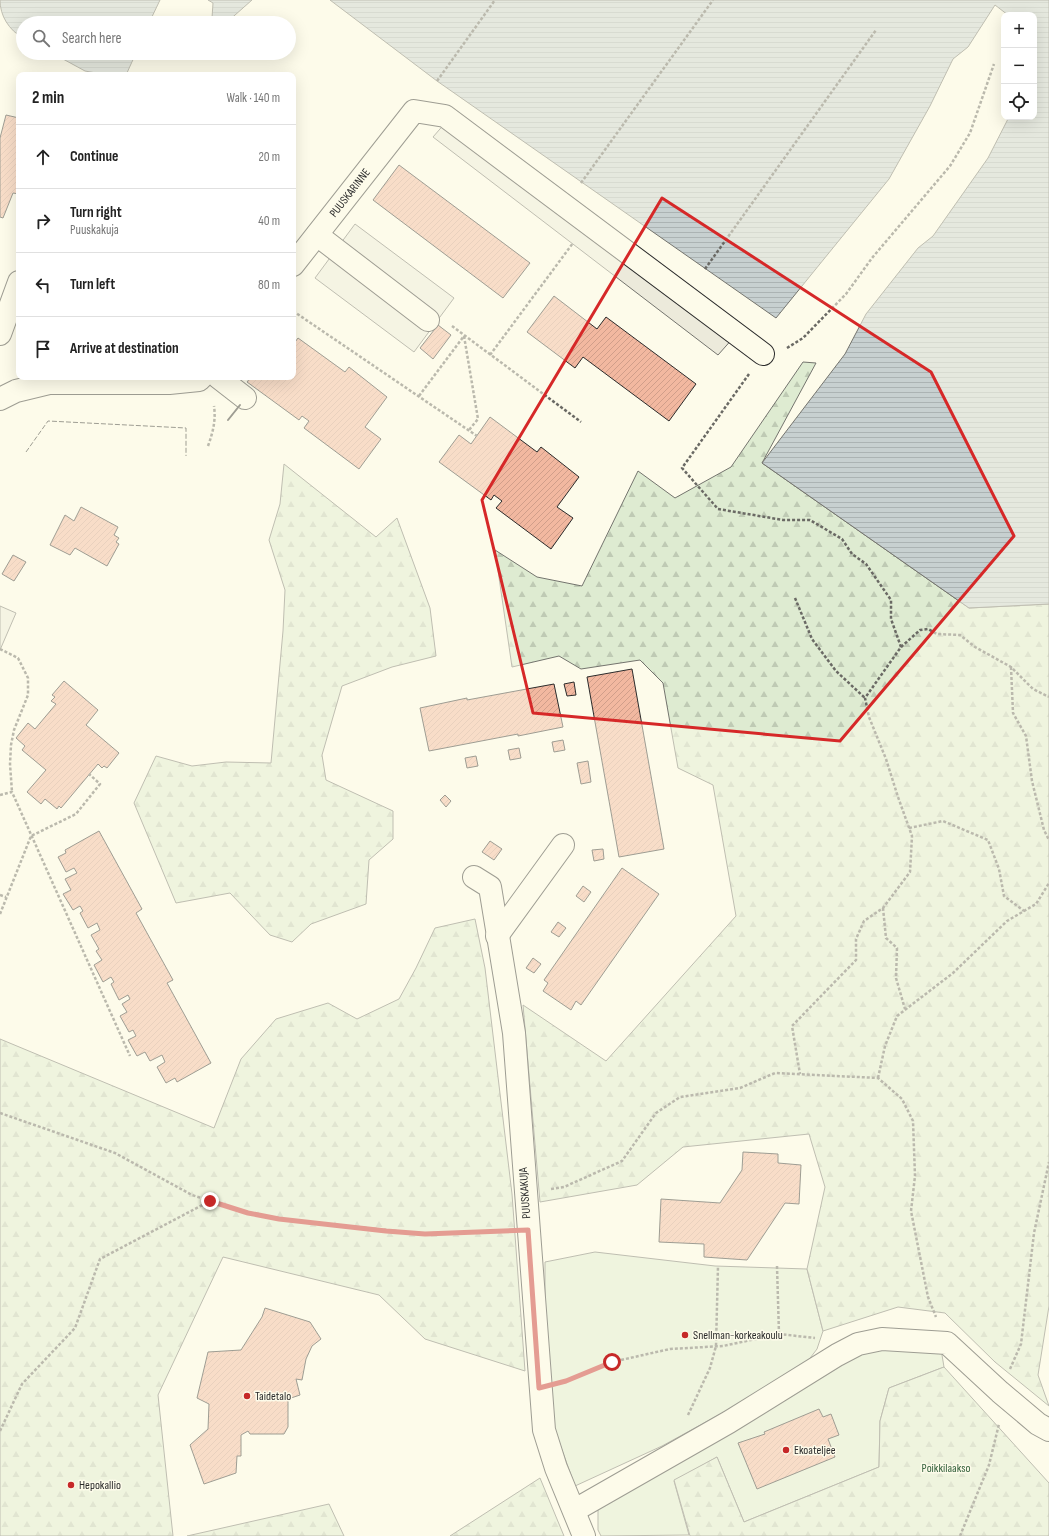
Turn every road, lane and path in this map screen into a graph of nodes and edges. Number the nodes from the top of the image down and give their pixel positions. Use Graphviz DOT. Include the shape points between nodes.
graph roads {
  1 [pos="495,0"];
  2 [pos="713,0"];
  3 [pos="876,30"];
  4 [pos="994,64"];
  5 [pos="437,81"];
  6 [pos="581,183"];
  7 [pos="588,223"];
  8 [pos="317,235"];
  9 [pos="296,262"];
  10 [pos="705,269"];
  11 [pos="16,290"];
  12 [pos="296,313"];
  13 [pos="428,320"];
  14 [pos="0,334"];
  15 [pos="464,336"];
  16 [pos="763,354"];
  17 [pos="490,355"];
  18 [pos="199,380"];
  19 [pos="222,380"];
  20 [pos="419,396"];
  21 [pos="245,398"];
  22 [pos="0,399"];
  23 [pos="214,404"];
  24 [pos="581,422"];
  25 [pos="469,430"];
  26 [pos="477,436"];
  27 [pos="208,446"];
  28 [pos="795,598"];
  29 [pos="901,647"];
  30 [pos="0,650"];
  31 [pos="1011,668"];
  32 [pos="1049,697"];
  33 [pos="865,698"];
  34 [pos="89,774"];
  35 [pos="12,792"];
  36 [pos="0,795"];
  37 [pos="909,828"];
  38 [pos="31,836"];
  39 [pos="1049,840"];
  40 [pos="563,845"];
  41 [pos="474,877"];
  42 [pos="1049,883"];
  43 [pos="0,895"];
  44 [pos="6,897"];
  45 [pos="883,908"];
  46 [pos="1024,911"];
  47 [pos="0,914"];
  48 [pos="497,936"];
  49 [pos="905,1010"];
  50 [pos="130,1056"];
  51 [pos="800,1074"];
  52 [pos="878,1078"];
  53 [pos="0,1113"];
  54 [pos="1049,1162"];
  55 [pos="525,1194"];
  56 [pos="210,1201"];
  57 [pos="528,1230"];
  58 [pos="718,1266"];
  59 [pos="777,1266"];
  60 [pos="779,1334"];
  61 [pos="819,1339"];
  62 [pos="947,1343"];
  63 [pos="716,1346"];
  64 [pos="539,1388"];
  65 [pos="1000,1392"];
  66 [pos="688,1416"];
  67 [pos="1049,1430"];
  68 [pos="0,1431"];
  69 [pos="575,1510"];
  70 [pos="584,1536"];
  71 [pos="960,1536"];
  1 -- 5 [label="path"];
  2 -- 6 [label="path"];
  3 -- 10 [label="path"];
  4 -- 16 [label="path" via="970,133 950,166 872,258 846,294 803,338 778,353"];
  7 -- 8 [label="street, PUUSKARINNE" via="445,116 414,111"];
  7 -- 16 [label="street"];
  7 -- 17 [label="path"];
  8 -- 9 [label="street, PUUSKARINNE"];
  8 -- 13 [label="street"];
  11 -- 14 [label="street"];
  12 -- 20 [label="path"];
  13 -- 15 [label="path" via="443,320"];
  15 -- 17 [label="path"];
  15 -- 20 [label="path"];
  15 -- 25 [label="path" via="478,419"];
  16 -- 29 [label="path" via="682,468 718,509 783,520 810,520 842,539 852,554 866,564 891,600 891,619"];
  17 -- 24 [label="path"];
  18 -- 22 [label="street" via="169,383 49,383 16,391"];
  19 -- 21 [label="street"];
  20 -- 25 [label="path"];
  23 -- 27 [label="path" via="216,416"];
  25 -- 26 [label="path"];
  28 -- 33 [label="path" via="812,639 836,671"];
  29 -- 31 [label="path" via="920,630 928,629 938,634 960,636"];
  29 -- 33 [label="path"];
  30 -- 35 [label="path" via="18,658 28,678 28,695 11,745"];
  31 -- 32 [label="path" via="1033,689"];
  31 -- 39 [label="path" via="1013,713 1026,736 1032,781 1044,830"];
  33 -- 37 [label="path" via="869,717"];
  34 -- 38 [label="path" via="100,784 76,814"];
  35 -- 36 [label="path"];
  35 -- 38 [label="path"];
  37 -- 45 [label="path" via="912,836 910,872"];
  37 -- 46 [label="path" via="943,821 988,840 999,869 1004,896"];
  38 -- 44 [label="path"];
  38 -- 50 [label="path"];
  40 -- 48 [label="street"];
  41 -- 48 [label="street, PUUSKAKUJA" via="490,887"];
  42 -- 46 [label="path" via="1036,904"];
  43 -- 44 [label="path"];
  44 -- 47 [label="path"];
  45 -- 49 [label="path" via="886,938 897,948 896,978"];
  45 -- 51 [label="path" via="864,921 856,939 856,960 792,1026"];
  46 -- 49 [label="path" via="1007,921 953,973"];
  48 -- 55 [label="street, PUUSKAKUJA" via="514,1033"];
  49 -- 52 [label="path" via="897,1016 885,1046"];
  51 -- 52 [label="path"];
  51 -- 55 [label="path" via="775,1073 740,1088 680,1097 656,1113 622,1161 564,1187"];
  52 -- 62 [label="path" via="902,1099 913,1121 915,1176 910,1211 928,1297"];
  53 -- 56 [label="path" via="115,1153 192,1195"];
  54 -- 65 [label="path" via="1034,1233 1021,1344"];
  55 -- 57 [label="street, PUUSKAKUJA"];
  56 -- 57 [label="path" via="248,1213 279,1219 386,1231 425,1234"];
  56 -- 68 [label="path" via="100,1259 75,1328 22,1384"];
  57 -- 64 [label="street, PUUSKAKUJA"];
  58 -- 63 [label="path"];
  59 -- 60 [label="path"];
  60 -- 61 [label="path"];
  60 -- 63 [label="path"];
  62 -- 65 [label="street"];
  62 -- 69 [label="street" via="882,1339 858,1344 729,1422"];
  63 -- 64 [label="path" via="670,1349 612,1362 566,1381"];
  63 -- 66 [label="path" via="710,1368"];
  64 -- 69 [label="street, PUUSKAKUJA" via="544,1430 556,1468"];
  65 -- 67 [label="street"];
  65 -- 71 [label="path" via="1000,1422 989,1465"];
  69 -- 70 [label="street, PUUSKAKUJA"];
}
